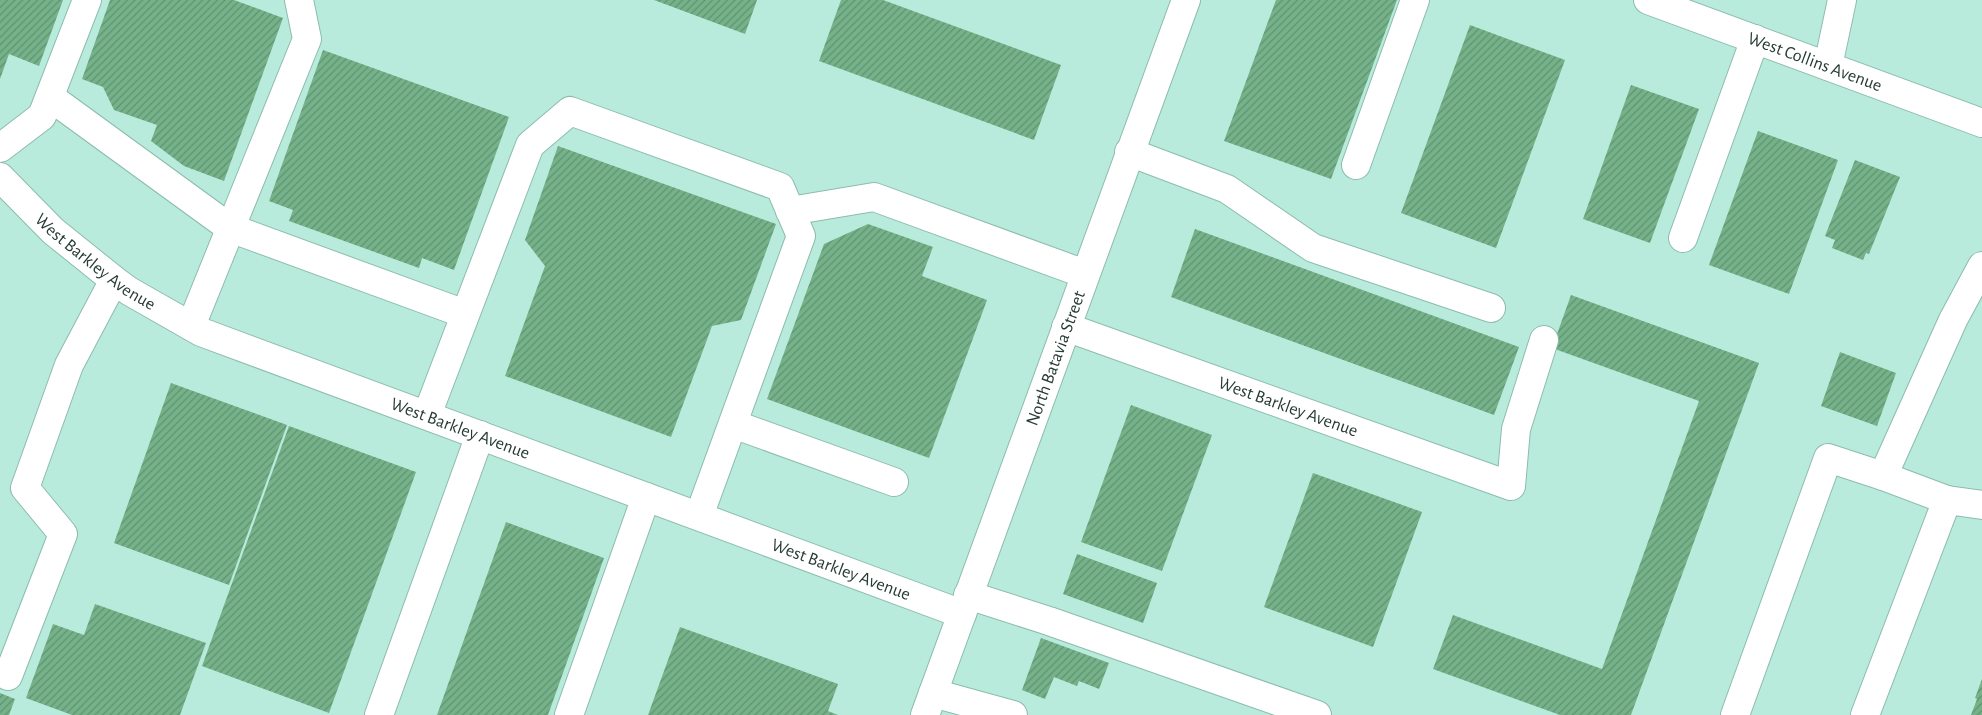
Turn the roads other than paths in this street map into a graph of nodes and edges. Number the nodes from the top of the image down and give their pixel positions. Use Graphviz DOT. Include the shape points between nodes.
graph roads {
  1 [pos="87,0"];
  2 [pos="299,0"];
  3 [pos="1186,0"];
  4 [pos="1415,0"];
  5 [pos="1648,0"];
  6 [pos="1842,0"];
  7 [pos="1702,9"];
  8 [pos="1755,39"];
  9 [pos="1828,66"];
  10 [pos="50,97"];
  11 [pos="1982,123"];
  12 [pos="0,148"];
  13 [pos="1129,152"];
  14 [pos="1356,165"];
  15 [pos="0,176"];
  16 [pos="790,211"];
  17 [pos="230,228"];
  18 [pos="1683,238"];
  19 [pos="1982,266"];
  20 [pos="1085,274"];
  21 [pos="114,280"];
  22 [pos="1491,308"];
  23 [pos="466,314"];
  24 [pos="191,326"];
  25 [pos="1066,327"];
  26 [pos="1544,340"];
  27 [pos="427,416"];
  28 [pos="733,424"];
  29 [pos="480,435"];
  30 [pos="1883,476"];
  31 [pos="894,482"];
  32 [pos="646,497"];
  33 [pos="1947,500"];
  34 [pos="1982,505"];
  35 [pos="699,516"];
  36 [pos="965,604"];
  37 [pos="8,676"];
  38 [pos="929,704"];
  39 [pos="1873,711"];
  40 [pos="379,715"];
  41 [pos="569,715"];
  42 [pos="1013,715"];
  43 [pos="1318,715"];
  44 [pos="1735,715"];
  1 -- 10 [label="street"];
  2 -- 17 [label="street" via="307,39"];
  3 -- 13 [label="street, North Batavia Street"];
  4 -- 14 [label="street"];
  5 -- 7 [label="street, West Collins Avenue"];
  6 -- 9 [label="street"];
  7 -- 8 [label="street, West Collins Avenue"];
  8 -- 9 [label="street, West Collins Avenue"];
  8 -- 18 [label="street"];
  9 -- 11 [label="street, West Collins Avenue"];
  10 -- 12 [label="street" via="42,116"];
  10 -- 17 [label="street"];
  13 -- 20 [label="street, North Batavia Street"];
  13 -- 22 [label="street" via="1227,189 1313,248"];
  15 -- 21 [label="street, West Barkley Avenue" via="53,231"];
  16 -- 20 [label="street" via="874,197"];
  16 -- 23 [label="street" via="780,187 570,111 530,145"];
  16 -- 28 [label="street" via="802,236"];
  17 -- 23 [label="street"];
  17 -- 24 [label="street"];
  19 -- 30 [label="street" via="1953,320"];
  20 -- 25 [label="street, North Batavia Street"];
  21 -- 24 [label="street, West Barkley Avenue"];
  21 -- 37 [label="street" via="69,365 25,488 63,534"];
  23 -- 27 [label="street"];
  24 -- 27 [label="street, West Barkley Avenue"];
  25 -- 26 [label="street, West Barkley Avenue" via="1511,486 1516,429"];
  25 -- 36 [label="street, North Batavia Street"];
  27 -- 29 [label="street, West Barkley Avenue"];
  28 -- 31 [label="street"];
  28 -- 35 [label="street"];
  29 -- 32 [label="street, West Barkley Avenue"];
  29 -- 40 [label="street"];
  30 -- 33 [label="street"];
  30 -- 44 [label="street" via="1828,458"];
  32 -- 35 [label="street, West Barkley Avenue"];
  32 -- 41 [label="street"];
  33 -- 34 [label="street"];
  33 -- 39 [label="street"];
  35 -- 36 [label="street, West Barkley Avenue"];
  36 -- 38 [label="street, North Batavia Street"];
  36 -- 43 [label="street, West Barkley Avenue" via="1049,622"];
  38 -- 42 [label="street"];
}
